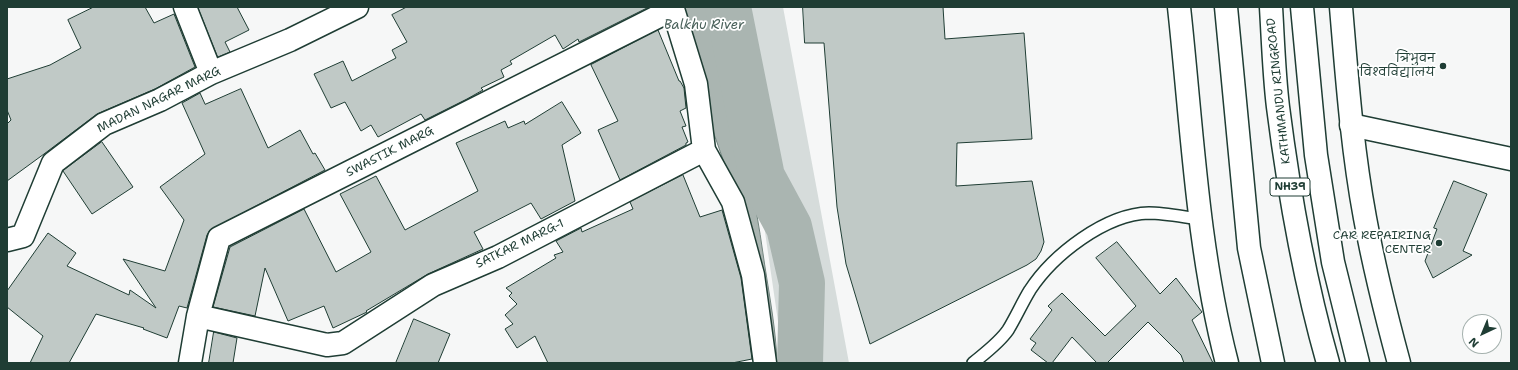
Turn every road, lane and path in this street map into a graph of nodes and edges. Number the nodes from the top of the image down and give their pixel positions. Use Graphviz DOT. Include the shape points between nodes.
graph roads {
  1 [pos="185,7"];
  2 [pos="357,7"];
  3 [pos="1179,7"];
  4 [pos="1226,7"];
  5 [pos="1270,7"];
  6 [pos="1302,7"];
  7 [pos="1341,7"];
  8 [pos="673,8"];
  9 [pos="211,73"];
  10 [pos="1351,125"];
  11 [pos="704,150"];
  12 [pos="1511,159"];
  13 [pos="1200,219"];
  14 [pos="7,240"];
  15 [pos="198,316"];
  16 [pos="190,363"];
  17 [pos="765,363"];
  18 [pos="973,363"];
  19 [pos="1227,363"];
  20 [pos="1272,363"];
  21 [pos="1328,363"];
  22 [pos="1358,363"];
  23 [pos="1399,363"];
  1 -- 9 [label="main road"];
  2 -- 9 [label="main road, MADAN NAGAR MARG" via="290,40"];
  3 -- 13 [label="main road"];
  4 -- 20 [label="main road" via="1249,248"];
  5 -- 21 [label="main road, KATHMANDU RINGROAD / NH39" via="1278,106 1297,234 1318,330"];
  6 -- 22 [label="main road, NH39" via="1316,155 1333,262"];
  7 -- 10 [label="main road"];
  8 -- 11 [label="main road" via="696,84"];
  8 -- 15 [label="main road, SWASTIK MARG" via="219,238"];
  9 -- 14 [label="main road, MADAN NAGAR MARG" via="160,100 104,124 53,162 23,236"];
  10 -- 12 [label="main road"];
  10 -- 23 [label="main road" via="1365,218"];
  11 -- 15 [label="main road, SATKAR MARG-1" via="498,256 433,285 343,343 327,345"];
  11 -- 17 [label="main road" via="733,202 753,275"];
  13 -- 18 [label="lane" via="1148,213 1119,219 1092,232 1068,249 1046,270 1007,331"];
  13 -- 19 [label="main road" via="1217,323"];
  15 -- 16 [label="main road, SWASTIK MARG"];
}
